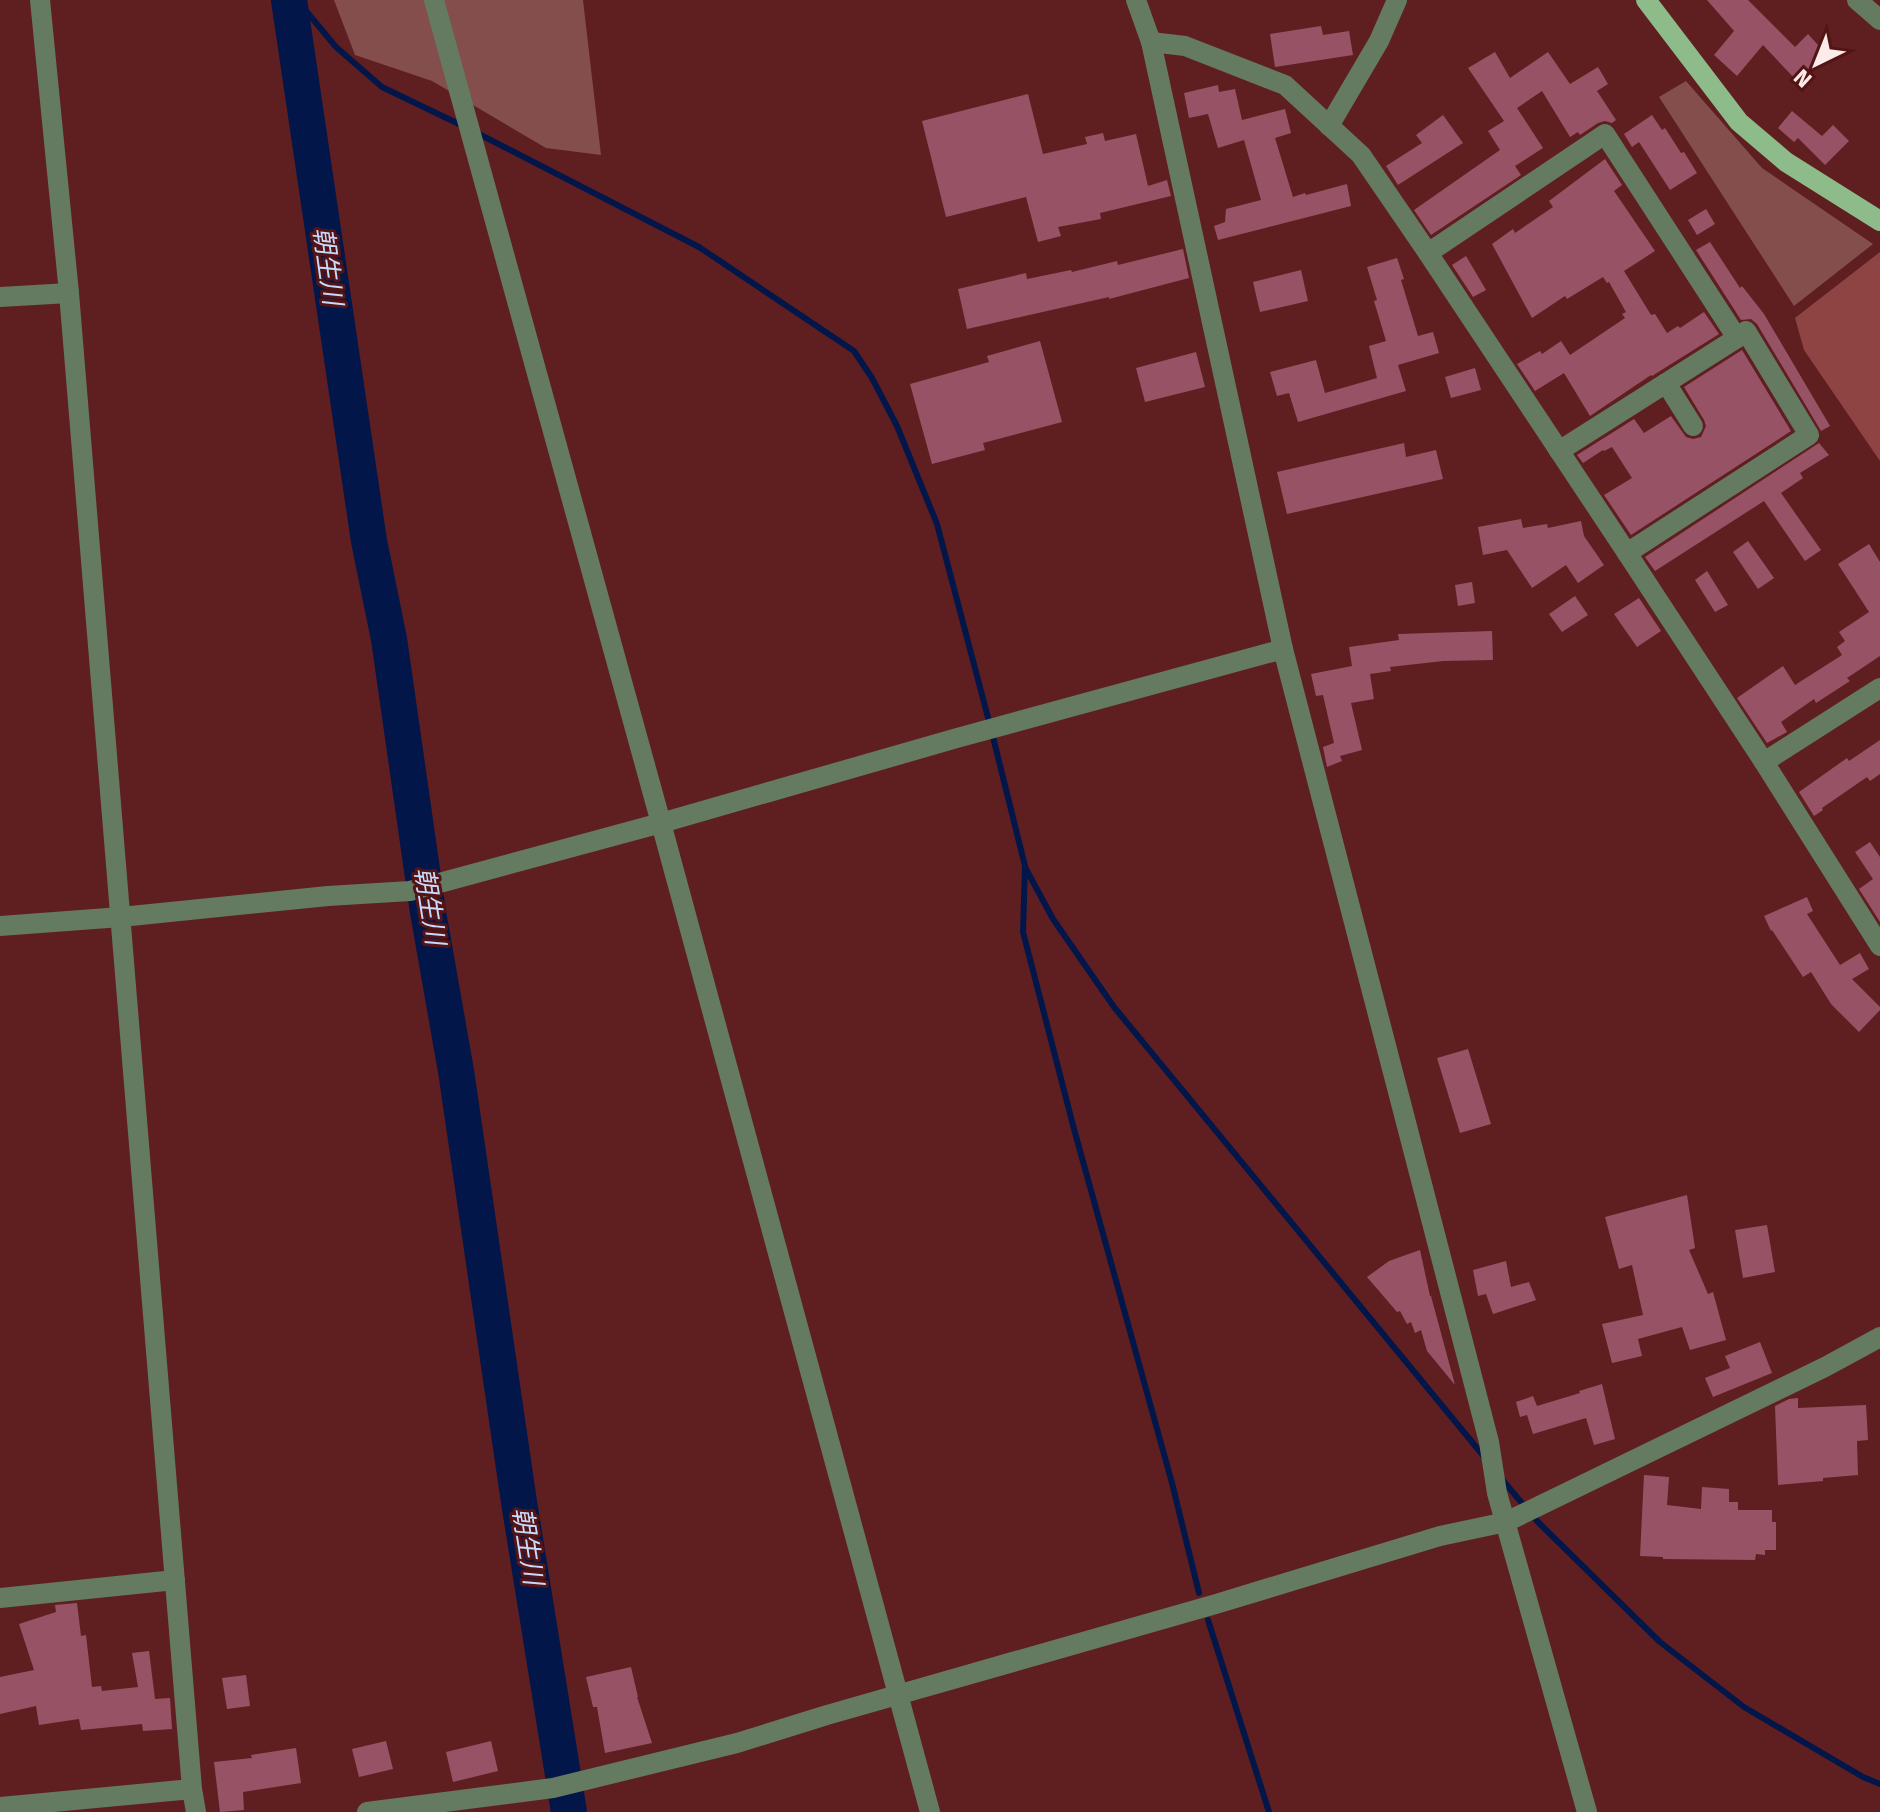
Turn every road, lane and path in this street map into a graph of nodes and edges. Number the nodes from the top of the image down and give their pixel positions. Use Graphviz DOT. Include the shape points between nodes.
graph roads {
  1 [pos="40,0"];
  2 [pos="434,0"];
  3 [pos="1136,0"];
  4 [pos="1397,0"];
  5 [pos="1646,0"];
  6 [pos="1857,0"];
  7 [pos="1880,20"];
  8 [pos="1151,42"];
  9 [pos="1329,126"];
  10 [pos="1880,221"];
  11 [pos="1428,253"];
  12 [pos="69,293"];
  13 [pos="0,297"];
  14 [pos="1737,338"];
  15 [pos="1666,383"];
  16 [pos="1693,426"];
  17 [pos="1559,451"];
  18 [pos="1627,553"];
  19 [pos="1283,649"];
  20 [pos="1880,688"];
  21 [pos="1764,762"];
  22 [pos="661,823"];
  23 [pos="121,917"];
  24 [pos="0,926"];
  25 [pos="1880,946"];
  26 [pos="1880,1337"];
  27 [pos="1512,1520"];
  28 [pos="175,1580"];
  29 [pos="0,1598"];
  30 [pos="898,1694"];
  31 [pos="192,1789"];
  32 [pos="0,1807"];
  33 [pos="436,1808"];
  34 [pos="196,1812"];
  35 [pos="367,1812"];
  36 [pos="930,1812"];
  37 [pos="1587,1812"];
  1 -- 12 [label="street"];
  2 -- 22 [label="street"];
  3 -- 8 [label="street"];
  4 -- 9 [label="street"];
  5 -- 10 [label="main road" via="1739,122 1786,162"];
  6 -- 7 [label="street"];
  8 -- 9 [label="street" via="1185,46 1285,85"];
  8 -- 19 [label="street"];
  9 -- 11 [label="street" via="1361,155"];
  11 -- 14 [label="street" via="1605,134"];
  11 -- 17 [label="street"];
  12 -- 13 [label="street"];
  12 -- 23 [label="street"];
  14 -- 15 [label="street"];
  14 -- 18 [label="street" via="1746,331 1809,435"];
  15 -- 16 [label="street"];
  15 -- 17 [label="street"];
  17 -- 18 [label="street"];
  18 -- 21 [label="street"];
  19 -- 22 [label="street"];
  19 -- 27 [label="street" via="1490,1448 1496,1488"];
  20 -- 21 [label="street"];
  21 -- 25 [label="street"];
  22 -- 23 [label="street" via="410,891"];
  22 -- 30 [label="street"];
  23 -- 24 [label="street"];
  23 -- 28 [label="street"];
  26 -- 27 [label="street"];
  27 -- 30 [label="street" via="1440,1536"];
  27 -- 37 [label="street"];
  28 -- 29 [label="street"];
  28 -- 31 [label="street"];
  30 -- 33 [label="street" via="737,1743 579,1782"];
  30 -- 36 [label="street"];
  31 -- 32 [label="street"];
  31 -- 34 [label="street"];
  33 -- 35 [label="street"];
}
